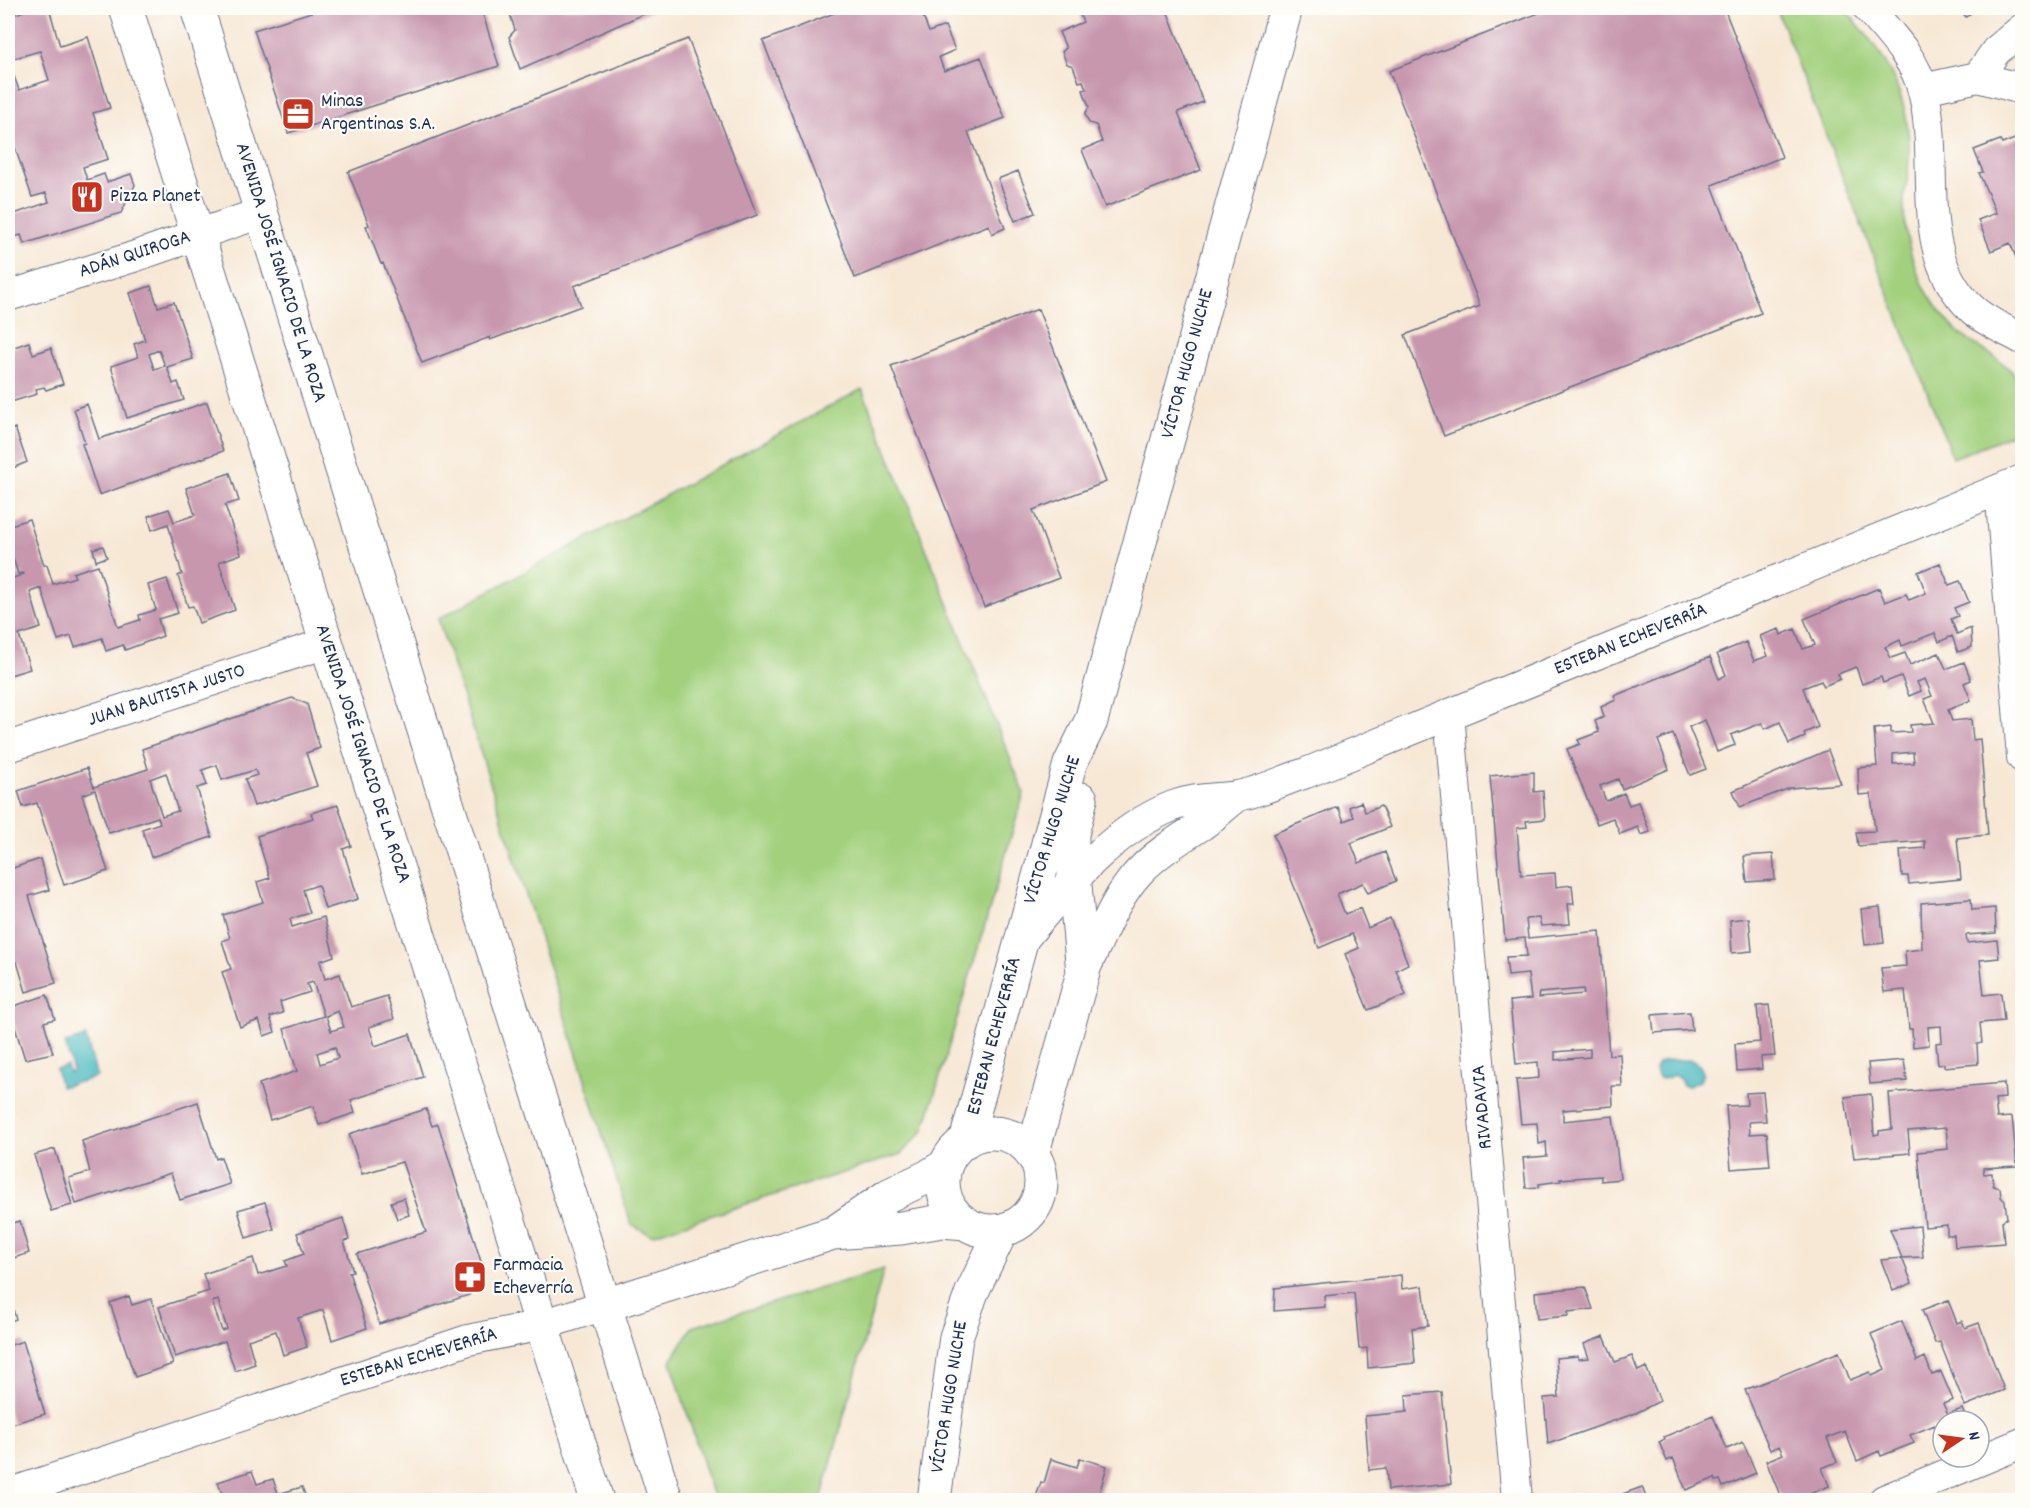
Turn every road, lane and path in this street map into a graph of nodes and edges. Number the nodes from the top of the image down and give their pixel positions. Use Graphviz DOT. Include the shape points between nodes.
graph roads {
  1 [pos="126,8"];
  2 [pos="197,8"];
  3 [pos="1286,8"];
  4 [pos="1868,8"];
  5 [pos="2022,28"];
  6 [pos="1978,77"];
  7 [pos="1923,89"];
  8 [pos="2022,89"];
  9 [pos="261,213"];
  10 [pos="198,234"];
  11 [pos="8,296"];
  12 [pos="2022,339"];
  13 [pos="2011,485"];
  14 [pos="327,643"];
  15 [pos="1449,714"];
  16 [pos="1091,721"];
  17 [pos="8,747"];
  18 [pos="2022,757"];
  19 [pos="1238,796"];
  20 [pos="1075,879"];
  21 [pos="1021,942"];
  22 [pos="1083,973"];
  23 [pos="956,1153"];
  24 [pos="1032,1155"];
  25 [pos="966,1223"];
  26 [pos="1002,1230"];
  27 [pos="833,1233"];
  28 [pos="605,1305"];
  29 [pos="542,1324"];
  30 [pos="2022,1443"];
  31 [pos="8,1494"];
  32 [pos="597,1500"];
  33 [pos="666,1500"];
  34 [pos="934,1500"];
  35 [pos="1517,1500"];
  36 [pos="1884,1500"];
  1 -- 10 [label="main road, AVENIDA JOSÉ IGNACIO DE LA ROZA"];
  2 -- 9 [label="main road, AVENIDA JOSÉ IGNACIO DE LA ROZA"];
  3 -- 16 [label="main road, VÍCTOR HUGO NUCHE"];
  4 -- 7 [label="street" via="1905,52"];
  5 -- 6 [label="street" via="1996,51"];
  6 -- 7 [label="street"];
  6 -- 8 [label="street"];
  7 -- 12 [label="street" via="1930,134 1933,232 1939,255 1957,292 1972,309"];
  9 -- 10 [label="street, ADÁN QUIROGA"];
  9 -- 28 [label="main road, AVENIDA JOSÉ IGNACIO DE LA ROZA"];
  10 -- 11 [label="street, ADÁN QUIROGA"];
  10 -- 14 [label="main road, AVENIDA JOSÉ IGNACIO DE LA ROZA"];
  13 -- 15 [label="street, ESTEBAN ECHEVERRÍA"];
  13 -- 18 [label="street"];
  14 -- 17 [label="street, JUAN BAUTISTA JUSTO"];
  14 -- 29 [label="main road, AVENIDA JOSÉ IGNACIO DE LA ROZA"];
  15 -- 19 [label="street, ESTEBAN ECHEVERRÍA" via="1306,773"];
  15 -- 35 [label="street, RIVADAVIA"];
  16 -- 20 [label="main road, VÍCTOR HUGO NUCHE" via="1088,771 1072,834"];
  16 -- 21 [label="main road, VÍCTOR HUGO NUCHE" via="1070,764"];
  19 -- 20 [label="street, ESTEBAN ECHEVERRÍA" via="1193,799 1153,816 1110,844"];
  19 -- 22 [label="street, ESTEBAN ECHEVERRÍA" via="1138,872 1123,891"];
  20 -- 21 [label="street, ESTEBAN ECHEVERRÍA"];
  20 -- 22 [label="main road, ESTEBAN ECHEVERRÍA"];
  21 -- 23 [label="main road, ESTEBAN ECHEVERRÍA"];
  22 -- 24 [label="main road, ESTEBAN ECHEVERRÍA"];
  23 -- 24 [label="main road" via="988,1133 1006,1135 1022,1143"];
  23 -- 25 [label="main road" via="942,1181 945,1199 955,1215"];
  23 -- 27 [label="main road, ESTEBAN ECHEVERRÍA" via="927,1177 889,1195"];
  24 -- 26 [label="main road" via="1040,1174 1040,1192 1033,1209"];
  25 -- 26 [label="main road" via="986,1230"];
  25 -- 27 [label="main road, ESTEBAN ECHEVERRÍA" via="942,1221"];
  26 -- 34 [label="main road, VÍCTOR HUGO NUCHE" via="972,1292 956,1337"];
  27 -- 28 [label="main road, ESTEBAN ECHEVERRÍA"];
  28 -- 29 [label="street, ESTEBAN ECHEVERRÍA"];
  28 -- 33 [label="main road, AVENIDA JOSÉ IGNACIO DE LA ROZA"];
  29 -- 31 [label="street, ESTEBAN ECHEVERRÍA" via="468,1340"];
  29 -- 32 [label="main road, AVENIDA JOSÉ IGNACIO DE LA ROZA"];
  30 -- 36 [label="street"];
}
